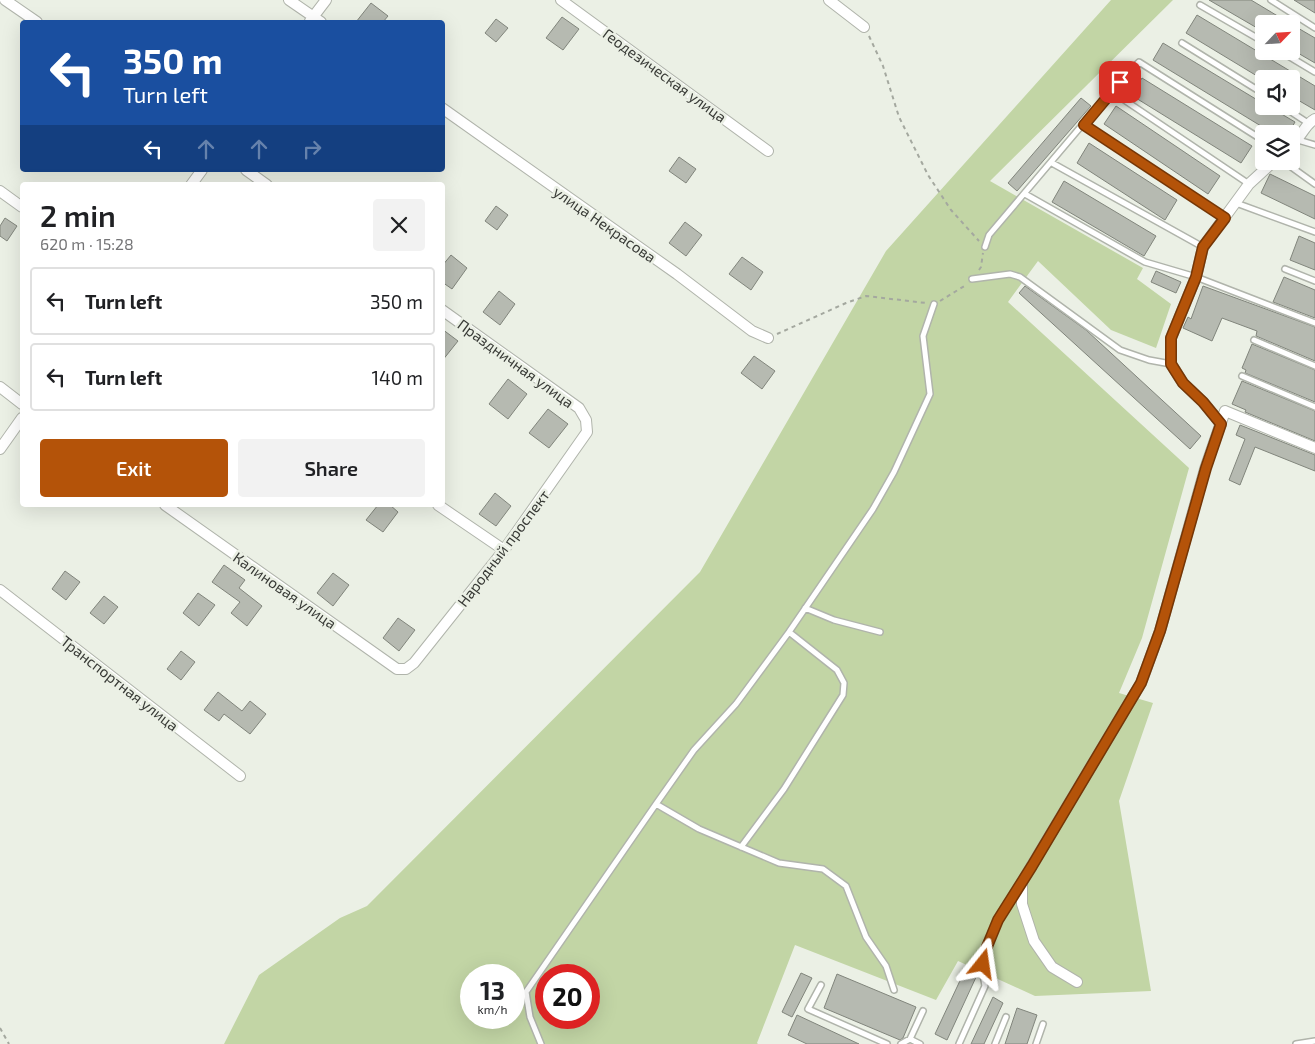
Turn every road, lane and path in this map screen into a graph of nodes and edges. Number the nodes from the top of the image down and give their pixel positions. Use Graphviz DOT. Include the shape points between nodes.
graph roads {
  1 [pos="5,0"];
  2 [pos="289,0"];
  3 [pos="326,0"];
  4 [pos="561,0"];
  5 [pos="829,0"];
  6 [pos="1271,0"];
  7 [pos="1200,4"];
  8 [pos="34,20"];
  9 [pos="314,20"];
  10 [pos="316,20"];
  11 [pos="864,27"];
  12 [pos="1315,28"];
  13 [pos="1255,37"];
  14 [pos="1182,43"];
  15 [pos="1295,60"];
  16 [pos="1315,72"];
  17 [pos="1255,88"];
  18 [pos="1111,92"];
  19 [pos="445,110"];
  20 [pos="1300,115"];
  21 [pos="1312,121"];
  22 [pos="1084,125"];
  23 [pos="1255,136"];
  24 [pos="1300,136"];
  25 [pos="1300,143"];
  26 [pos="1315,145"];
  27 [pos="768,151"];
  28 [pos="1052,163"];
  29 [pos="1264,170"];
  30 [pos="1296,170"];
  31 [pos="249,172"];
  32 [pos="263,182"];
  33 [pos="1249,184"];
  34 [pos="1315,184"];
  35 [pos="0,191"];
  36 [pos="1025,194"];
  37 [pos="1236,203"];
  38 [pos="20,206"];
  39 [pos="1225,218"];
  40 [pos="1315,232"];
  41 [pos="984,247"];
  42 [pos="1203,247"];
  43 [pos="1285,269"];
  44 [pos="1196,277"];
  45 [pos="972,279"];
  46 [pos="1315,281"];
  47 [pos="934,304"];
  48 [pos="445,312"];
  49 [pos="1315,323"];
  50 [pos="768,338"];
  51 [pos="1254,340"];
  52 [pos="1171,364"];
  53 [pos="1315,366"];
  54 [pos="1242,376"];
  55 [pos="0,387"];
  56 [pos="20,402"];
  57 [pos="1315,407"];
  58 [pos="586,420"];
  59 [pos="20,421"];
  60 [pos="1221,424"];
  61 [pos="1315,448"];
  62 [pos="0,449"];
  63 [pos="168,507"];
  64 [pos="441,507"];
  65 [pos="504,550"];
  66 [pos="0,590"];
  67 [pos="805,608"];
  68 [pos="789,632"];
  69 [pos="880,632"];
  70 [pos="406,669"];
  71 [pos="240,776"];
  72 [pos="656,804"];
  73 [pos="741,847"];
  74 [pos="1022,882"];
  75 [pos="1077,982"];
  76 [pos="821,985"];
  77 [pos="894,990"];
  78 [pos="923,1011"];
  79 [pos="1006,1017"];
  80 [pos="1043,1024"];
  81 [pos="0,1028"];
  82 [pos="910,1038"];
  83 [pos="1315,1041"];
  84 [pos="9,1044"];
  85 [pos="541,1044"];
  86 [pos="886,1044"];
  87 [pos="901,1044"];
  88 [pos="920,1044"];
  89 [pos="959,1044"];
  90 [pos="995,1044"];
  91 [pos="1036,1044"];
  92 [pos="1296,1044"];
  1 -- 8 [label="street"];
  2 -- 9 [label="street"];
  3 -- 10 [label="street"];
  4 -- 27 [label="street, Геодезическая улица"];
  5 -- 11 [label="street"];
  6 -- 12 [label="lane"];
  7 -- 13 [label="lane"];
  11 -- 41 [label="path" via="883,66 899,117 928,175 951,210"];
  14 -- 17 [label="lane"];
  15 -- 16 [label="lane"];
  18 -- 22 [label="lane"];
  18 -- 23 [label="lane" via="1139,62"];
  18 -- 33 [label="lane"];
  19 -- 50 [label="street, улица Некрасова" via="752,331"];
  20 -- 21 [label="lane"];
  21 -- 24 [label="street"];
  22 -- 28 [label="lane"];
  22 -- 39 [label="lane"];
  25 -- 26 [label="lane"];
  28 -- 36 [label="lane"];
  28 -- 42 [label="lane"];
  29 -- 33 [label="street"];
  30 -- 34 [label="lane"];
  31 -- 32 [label="street"];
  33 -- 37 [label="street"];
  35 -- 38 [label="street"];
  36 -- 41 [label="lane" via="989,236"];
  36 -- 44 [label="lane" via="1145,262"];
  37 -- 39 [label="street"];
  37 -- 40 [label="lane"];
  39 -- 42 [label="street"];
  41 -- 45 [label="path" via="981,267"];
  42 -- 44 [label="street"];
  43 -- 46 [label="lane"];
  44 -- 49 [label="lane"];
  44 -- 52 [label="street" via="1171,338"];
  45 -- 47 [label="path"];
  45 -- 52 [label="lane" via="1010,274 1020,276 1120,350"];
  47 -- 50 [label="path" via="866,296"];
  47 -- 67 [label="lane" via="923,336 930,394 873,509"];
  48 -- 58 [label="street, Праздничная улица" via="580,408"];
  51 -- 53 [label="lane"];
  52 -- 60 [label="street" via="1183,383"];
  54 -- 57 [label="lane"];
  55 -- 56 [label="street"];
  58 -- 65 [label="street, Народный проспект" via="587,432"];
  59 -- 62 [label="street"];
  60 -- 61 [label="street" via="1226,411"];
  60 -- 74 [label="street" via="1160,631 1141,683"];
  63 -- 70 [label="street, Калиновая улица" via="397,669"];
  64 -- 65 [label="street"];
  65 -- 70 [label="street, Народный проспект"];
  66 -- 71 [label="street, Транспортная улица"];
  67 -- 68 [label="lane"];
  67 -- 69 [label="lane" via="834,620"];
  68 -- 72 [label="lane" via="736,704 694,750"];
  68 -- 73 [label="lane" via="837,670 844,683 843,696 784,789"];
  72 -- 73 [label="lane" via="699,829"];
  72 -- 85 [label="lane" via="526,992 530,1017"];
  73 -- 77 [label="lane" via="779,863 823,868 846,886 866,937 886,966"];
  74 -- 75 [label="street" via="1022,904 1034,940 1052,967"];
  74 -- 89 [label="lane" via="998,920 984,954 985,986"];
  76 -- 86 [label="lane" via="808,1009"];
  78 -- 82 [label="lane"];
  79 -- 90 [label="lane"];
  80 -- 91 [label="lane"];
  81 -- 84 [label="path"];
  82 -- 87 [label="lane"];
  82 -- 88 [label="lane"];
  83 -- 92 [label="lane"];
}
